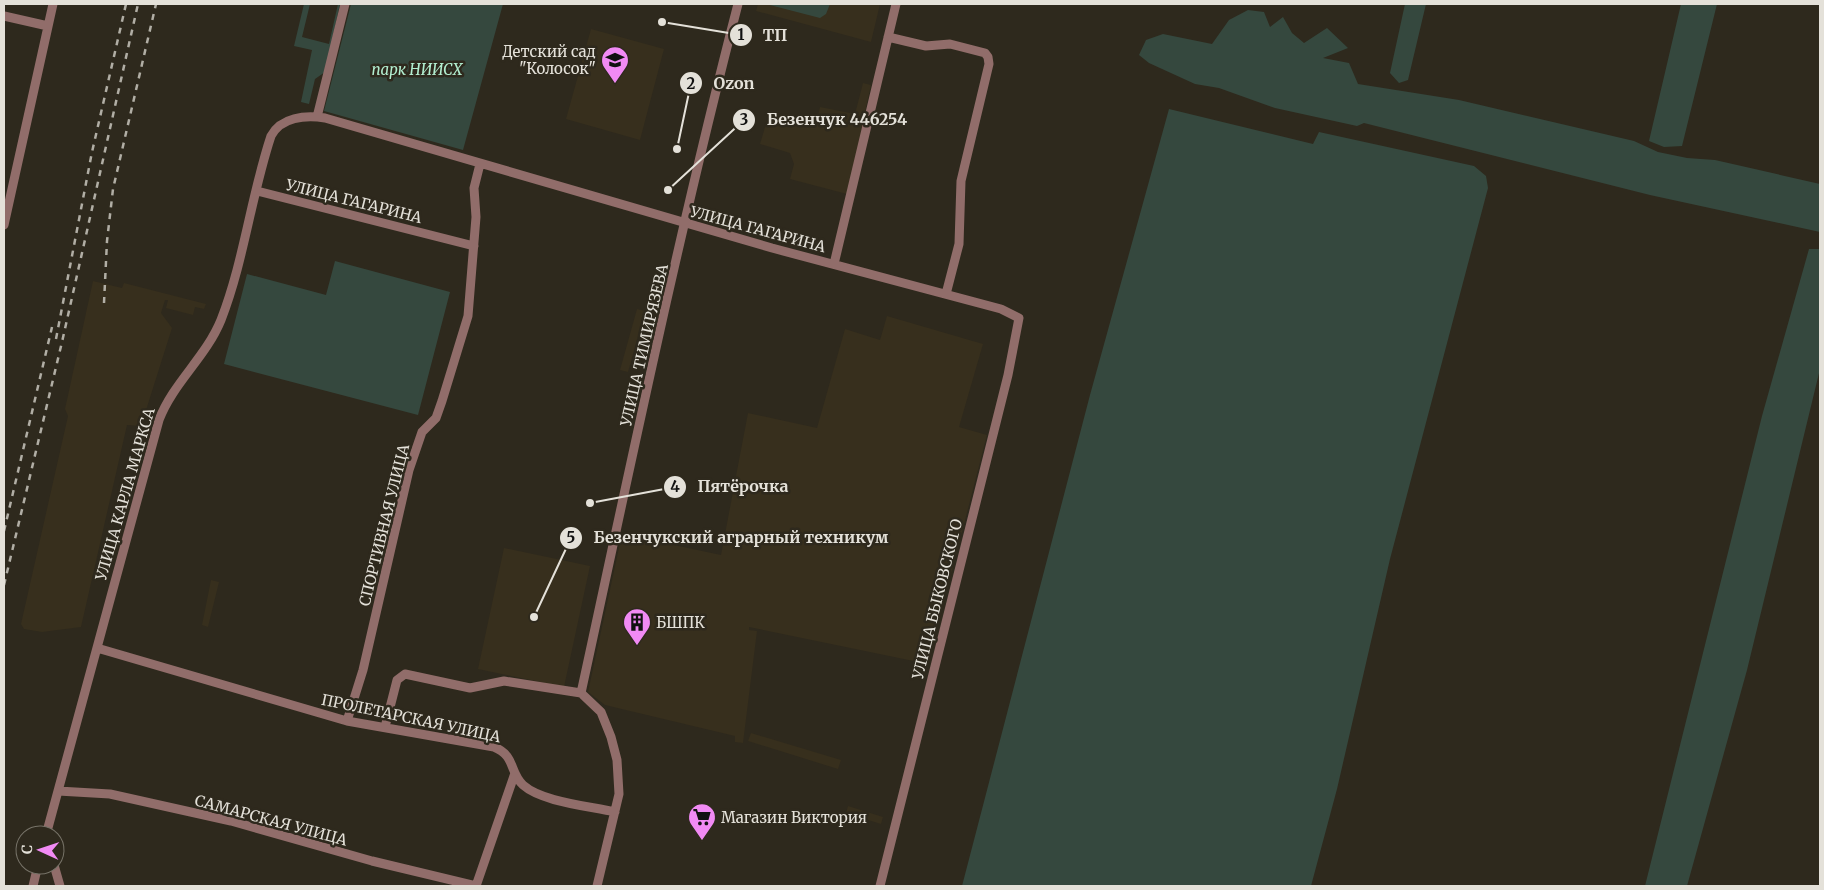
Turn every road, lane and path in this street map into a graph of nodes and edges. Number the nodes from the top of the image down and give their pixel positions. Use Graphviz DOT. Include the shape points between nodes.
graph roads {
  1 [pos="53,4"];
  2 [pos="345,4"];
  3 [pos="738,4"];
  4 [pos="896,4"];
  5 [pos="4,16"];
  6 [pos="48,26"];
  7 [pos="888,37"];
  8 [pos="317,117"];
  9 [pos="480,164"];
  10 [pos="257,190"];
  11 [pos="686,223"];
  12 [pos="4,225"];
  13 [pos="474,246"];
  14 [pos="834,264"];
  15 [pos="946,294"];
  16 [pos="1019,318"];
  17 [pos="97,648"];
  18 [pos="581,693"];
  19 [pos="347,721"];
  20 [pos="386,727"];
  21 [pos="515,773"];
  22 [pos="58,791"];
  23 [pos="615,812"];
  24 [pos="49,825"];
  25 [pos="476,886"];
  26 [pos="597,886"];
  27 [pos="880,886"];
  1 -- 6 [label="street"];
  2 -- 8 [label="street"];
  3 -- 11 [label="street, УЛИЦА ТИМИРЯЗЕВА"];
  4 -- 7 [label="street"];
  5 -- 6 [label="street"];
  6 -- 12 [label="street"];
  7 -- 14 [label="street"];
  7 -- 15 [label="street" via="926,46 950,44 988,57 961,181 959,244"];
  8 -- 9 [label="street, УЛИЦА ГАГАРИНА"];
  8 -- 10 [label="street, УЛИЦА КАРЛА МАРКСА" via="294,119 273,131"];
  9 -- 11 [label="street, УЛИЦА ГАГАРИНА"];
  9 -- 13 [label="street, СПОРТИВНАЯ УЛИЦА" via="474,188"];
  10 -- 13 [label="street, УЛИЦА ГАГАРИНА"];
  10 -- 17 [label="street, УЛИЦА КАРЛА МАРКСА" via="220,320 159,420"];
  11 -- 14 [label="street, УЛИЦА ГАГАРИНА"];
  11 -- 18 [label="street, УЛИЦА ТИМИРЯЗЕВА"];
  13 -- 19 [label="street, СПОРТИВНАЯ УЛИЦА" via="468,316 436,418 422,432 408,470 363,670"];
  14 -- 15 [label="street, УЛИЦА ГАГАРИНА"];
  15 -- 16 [label="street, УЛИЦА ГАГАРИНА" via="1001,308"];
  16 -- 27 [label="street, УЛИЦА БЫКОВСКОГО" via="1008,375"];
  17 -- 19 [label="street, ПРОЛЕТАРСКАЯ УЛИЦА"];
  17 -- 22 [label="street, УЛИЦА КАРЛА МАРКСА"];
  18 -- 20 [label="street" via="504,680 470,688 405,674 397,680"];
  18 -- 23 [label="street" via="601,712 611,736 619,778"];
  19 -- 20 [label="street, ПРОЛЕТАРСКАЯ УЛИЦА"];
  20 -- 21 [label="street, ПРОЛЕТАРСКАЯ УЛИЦА" via="494,747 505,752"];
  21 -- 23 [label="street, ПРОЛЕТАРСКАЯ УЛИЦА" via="522,784 538,793"];
  21 -- 25 [label="street"];
  22 -- 24 [label="street, УЛИЦА КАРЛА МАРКСА"];
  22 -- 25 [label="street, САМАРСКАЯ УЛИЦА" via="110,794 231,821 372,861"];
  23 -- 26 [label="street"];
}
